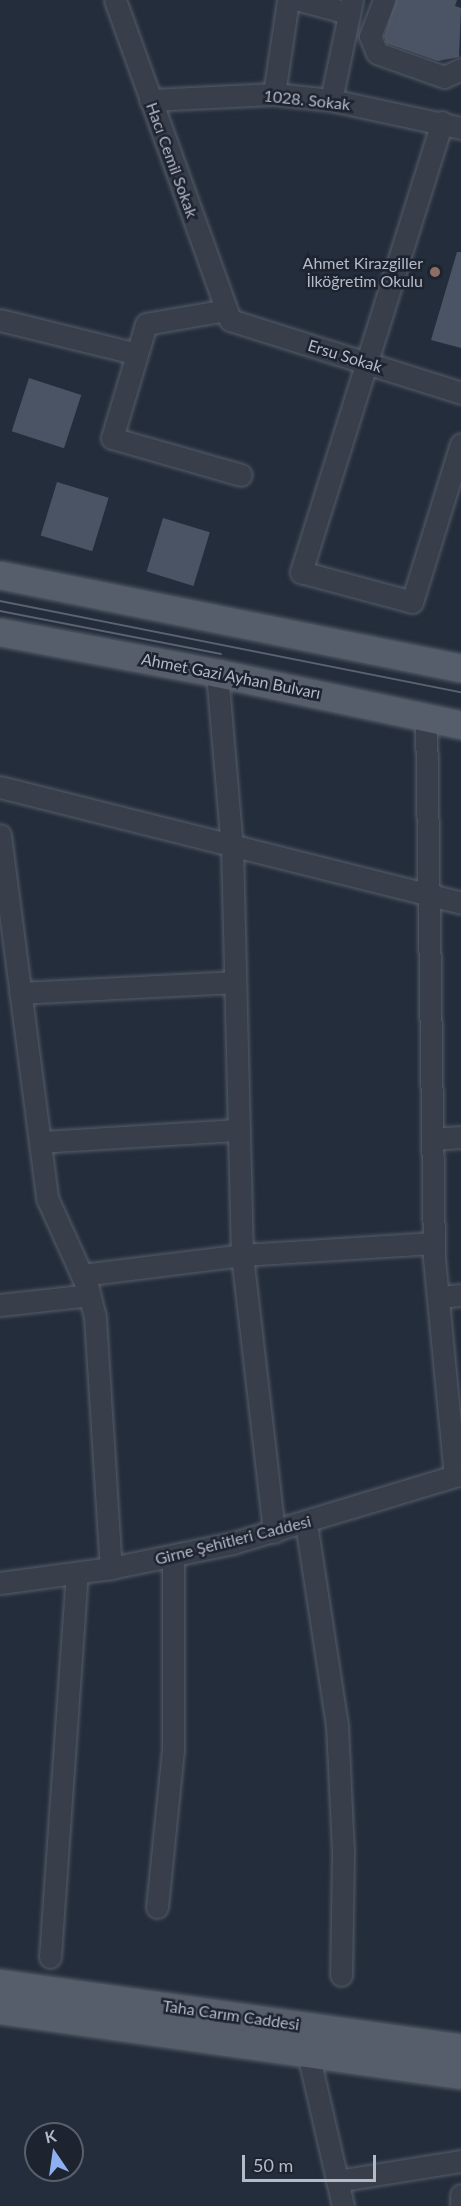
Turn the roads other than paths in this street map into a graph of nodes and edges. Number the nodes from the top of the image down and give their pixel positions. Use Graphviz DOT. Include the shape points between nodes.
graph roads {
  1 [pos="115,0"];
  2 [pos="288,0"];
  3 [pos="300,0"];
  4 [pos="384,0"];
  5 [pos="350,7"];
  6 [pos="461,69"];
  7 [pos="274,94"];
  8 [pos="150,100"];
  9 [pos="331,100"];
  10 [pos="452,125"];
  11 [pos="228,315"];
  12 [pos="0,320"];
  13 [pos="137,354"];
  14 [pos="366,363"];
  15 [pos="461,393"];
  16 [pos="461,444"];
  17 [pos="241,475"];
  18 [pos="0,575"];
  19 [pos="0,632"];
  20 [pos="461,668"];
  21 [pos="217,673"];
  22 [pos="426,716"];
  23 [pos="461,725"];
  24 [pos="0,787"];
  25 [pos="0,835"];
  26 [pos="232,847"];
  27 [pos="431,897"];
  28 [pos="461,903"];
  29 [pos="235,982"];
  30 [pos="20,993"];
  31 [pos="239,1130"];
  32 [pos="461,1137"];
  33 [pos="433,1139"];
  34 [pos="40,1142"];
  35 [pos="434,1243"];
  36 [pos="242,1255"];
  37 [pos="85,1282"];
  38 [pos="461,1295"];
  39 [pos="438,1297"];
  40 [pos="0,1305"];
  41 [pos="458,1475"];
  42 [pos="306,1523"];
  43 [pos="274,1532"];
  44 [pos="173,1557"];
  45 [pos="111,1568"];
  46 [pos="77,1574"];
  47 [pos="0,1584"];
  48 [pos="157,1907"];
  49 [pos="50,1957"];
  50 [pos="341,1975"];
  51 [pos="0,1983"];
  52 [pos="0,2010"];
  53 [pos="461,2048"];
  54 [pos="308,2053"];
  55 [pos="461,2075"];
  56 [pos="461,2161"];
  57 [pos="337,2181"];
  58 [pos="461,2195"];
  59 [pos="343,2206"];
  60 [pos="461,2206"];
  1 -- 8 [label="street, Hacı Cemil Sokak"];
  2 -- 7 [label="street"];
  3 -- 5 [label="street"];
  4 -- 6 [label="street" via="370,36 377,53 444,77"];
  5 -- 9 [label="street"];
  7 -- 8 [label="street, 1028. Sokak"];
  7 -- 9 [label="street, 1028. Sokak"];
  8 -- 11 [label="street, Hacı Cemil Sokak"];
  9 -- 10 [label="street, 1028. Sokak"];
  10 -- 14 [label="street"];
  11 -- 13 [label="street" via="146,324"];
  11 -- 14 [label="street, Ersu Sokak"];
  12 -- 13 [label="street"];
  13 -- 17 [label="street" via="112,438"];
  14 -- 15 [label="street, Ersu Sokak"];
  14 -- 16 [label="street" via="301,572 412,602"];
  18 -- 20 [label="main road"];
  19 -- 21 [label="main road, Ahmet Gazi Ayhan Bulvarı"];
  21 -- 22 [label="main road, Ahmet Gazi Ayhan Bulvarı"];
  21 -- 26 [label="street"];
  22 -- 23 [label="main road, Ahmet Gazi Ayhan Bulvarı"];
  22 -- 27 [label="street"];
  24 -- 26 [label="street"];
  25 -- 30 [label="street"];
  26 -- 27 [label="street"];
  26 -- 29 [label="street"];
  27 -- 28 [label="street"];
  27 -- 33 [label="street"];
  29 -- 30 [label="street"];
  29 -- 31 [label="street"];
  30 -- 34 [label="street"];
  31 -- 34 [label="street"];
  31 -- 36 [label="street"];
  32 -- 33 [label="street"];
  33 -- 35 [label="street"];
  34 -- 37 [label="street" via="47,1198"];
  35 -- 36 [label="street"];
  35 -- 39 [label="street"];
  36 -- 37 [label="street"];
  36 -- 43 [label="street"];
  37 -- 40 [label="street" via="82,1296"];
  37 -- 45 [label="street" via="94,1317"];
  38 -- 39 [label="street"];
  39 -- 41 [label="street"];
  41 -- 42 [label="street, Girne Şehitleri Caddesi"];
  42 -- 43 [label="street, Girne Şehitleri Caddesi"];
  42 -- 50 [label="street" via="337,1725 344,1853"];
  43 -- 44 [label="street, Girne Şehitleri Caddesi"];
  44 -- 45 [label="street, Girne Şehitleri Caddesi"];
  44 -- 48 [label="street" via="173,1750"];
  45 -- 46 [label="street, Girne Şehitleri Caddesi"];
  46 -- 47 [label="street, Girne Şehitleri Caddesi"];
  46 -- 49 [label="street"];
  51 -- 53 [label="main road, Taha Carım Caddesi"];
  52 -- 54 [label="main road, Taha Carım Caddesi"];
  54 -- 55 [label="main road, Taha Carım Caddesi"];
  54 -- 57 [label="street"];
  56 -- 57 [label="street"];
  57 -- 59 [label="street"];
  58 -- 60 [label="street"];
}
